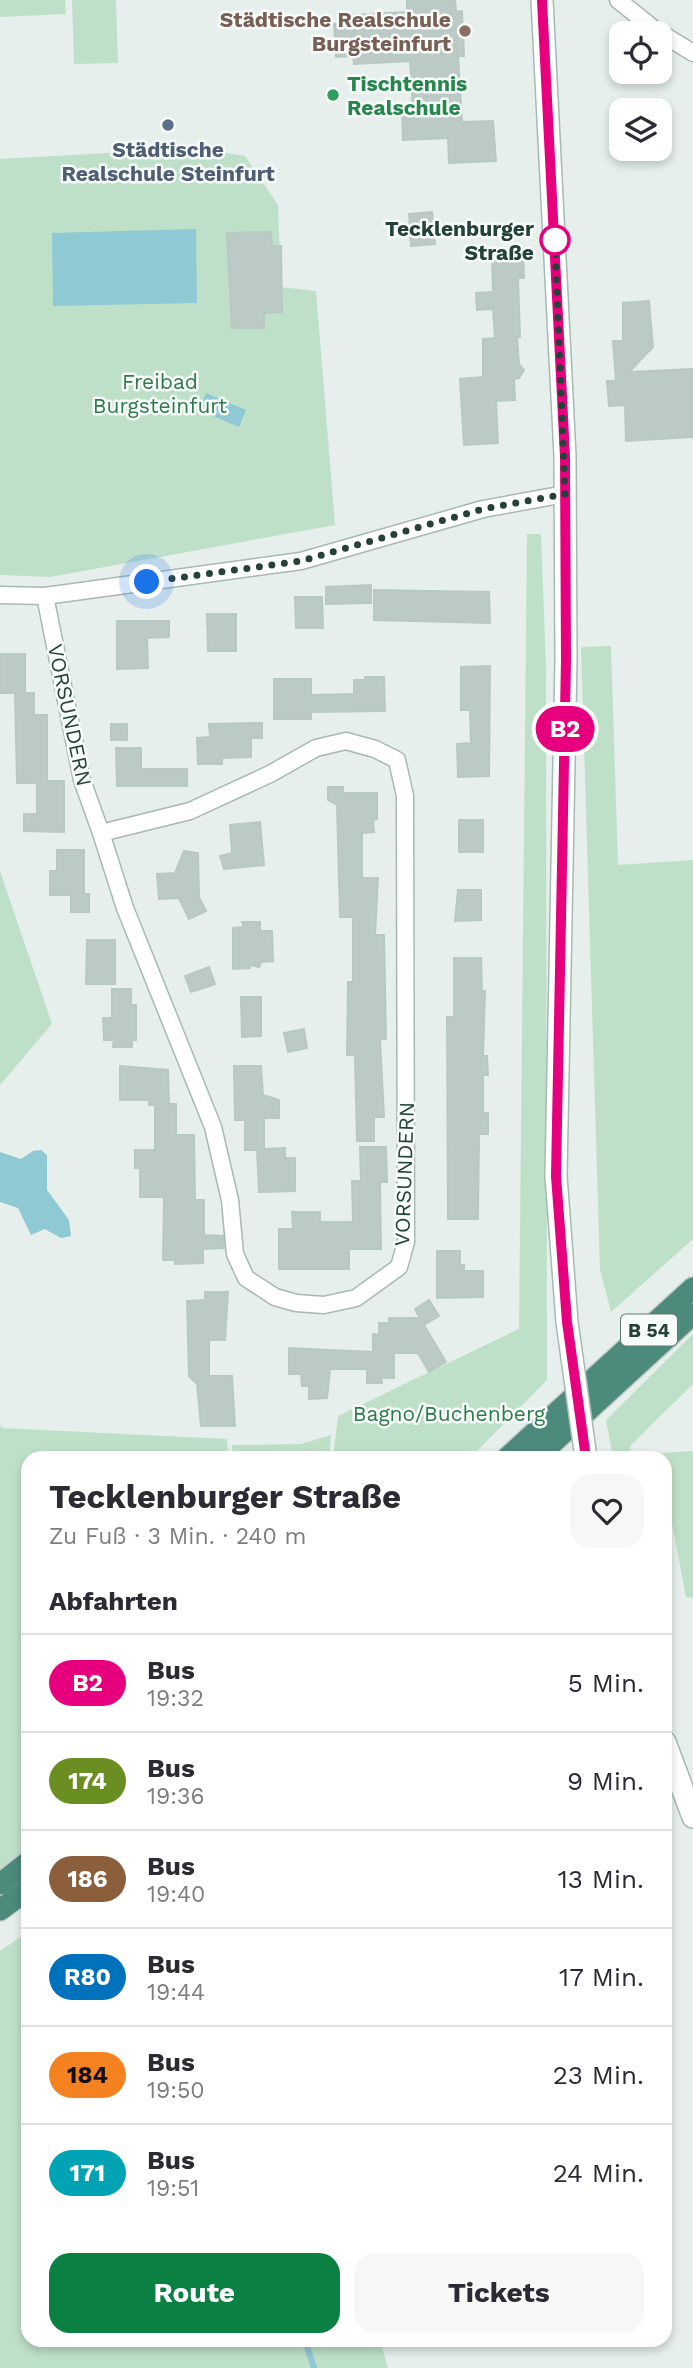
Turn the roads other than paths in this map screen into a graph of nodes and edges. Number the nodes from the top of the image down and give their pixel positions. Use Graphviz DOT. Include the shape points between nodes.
graph roads {
  1 [pos="542,0"];
  2 [pos="618,0"];
  3 [pos="693,53"];
  4 [pos="565,494"];
  5 [pos="0,595"];
  6 [pos="45,596"];
  7 [pos="100,833"];
  8 [pos="693,1289"];
  9 [pos="693,1314"];
  10 [pos="515,1451"];
  11 [pos="544,1451"];
  12 [pos="585,1451"];
  13 [pos="672,1760"];
  14 [pos="693,1816"];
  15 [pos="21,1868"];
  16 [pos="0,1884"];
  17 [pos="21,1894"];
  18 [pos="0,1910"];
  1 -- 4 [label="main road"];
  2 -- 3 [label="street"];
  4 -- 6 [label="street" via="483,509 301,561"];
  4 -- 12 [label="main road, bridge" via="556,1176 567,1322"];
  5 -- 6 [label="street"];
  6 -- 7 [label="street, VORSUNDERN" via="82,780"];
  7 -- 7 [label="street, VORSUNDERN" via="190,811 316,748 346,741 397,761 405,796 406,1242 399,1267 356,1298 324,1305 296,1303 275,1297 246,1278 235,1254 230,1200 213,1127 129,919"];
  8 -- 10 [label="highway, B 54"];
  9 -- 11 [label="highway, B 54"];
  13 -- 14 [label="main road"];
  15 -- 16 [label="highway"];
  17 -- 18 [label="highway"];
}
